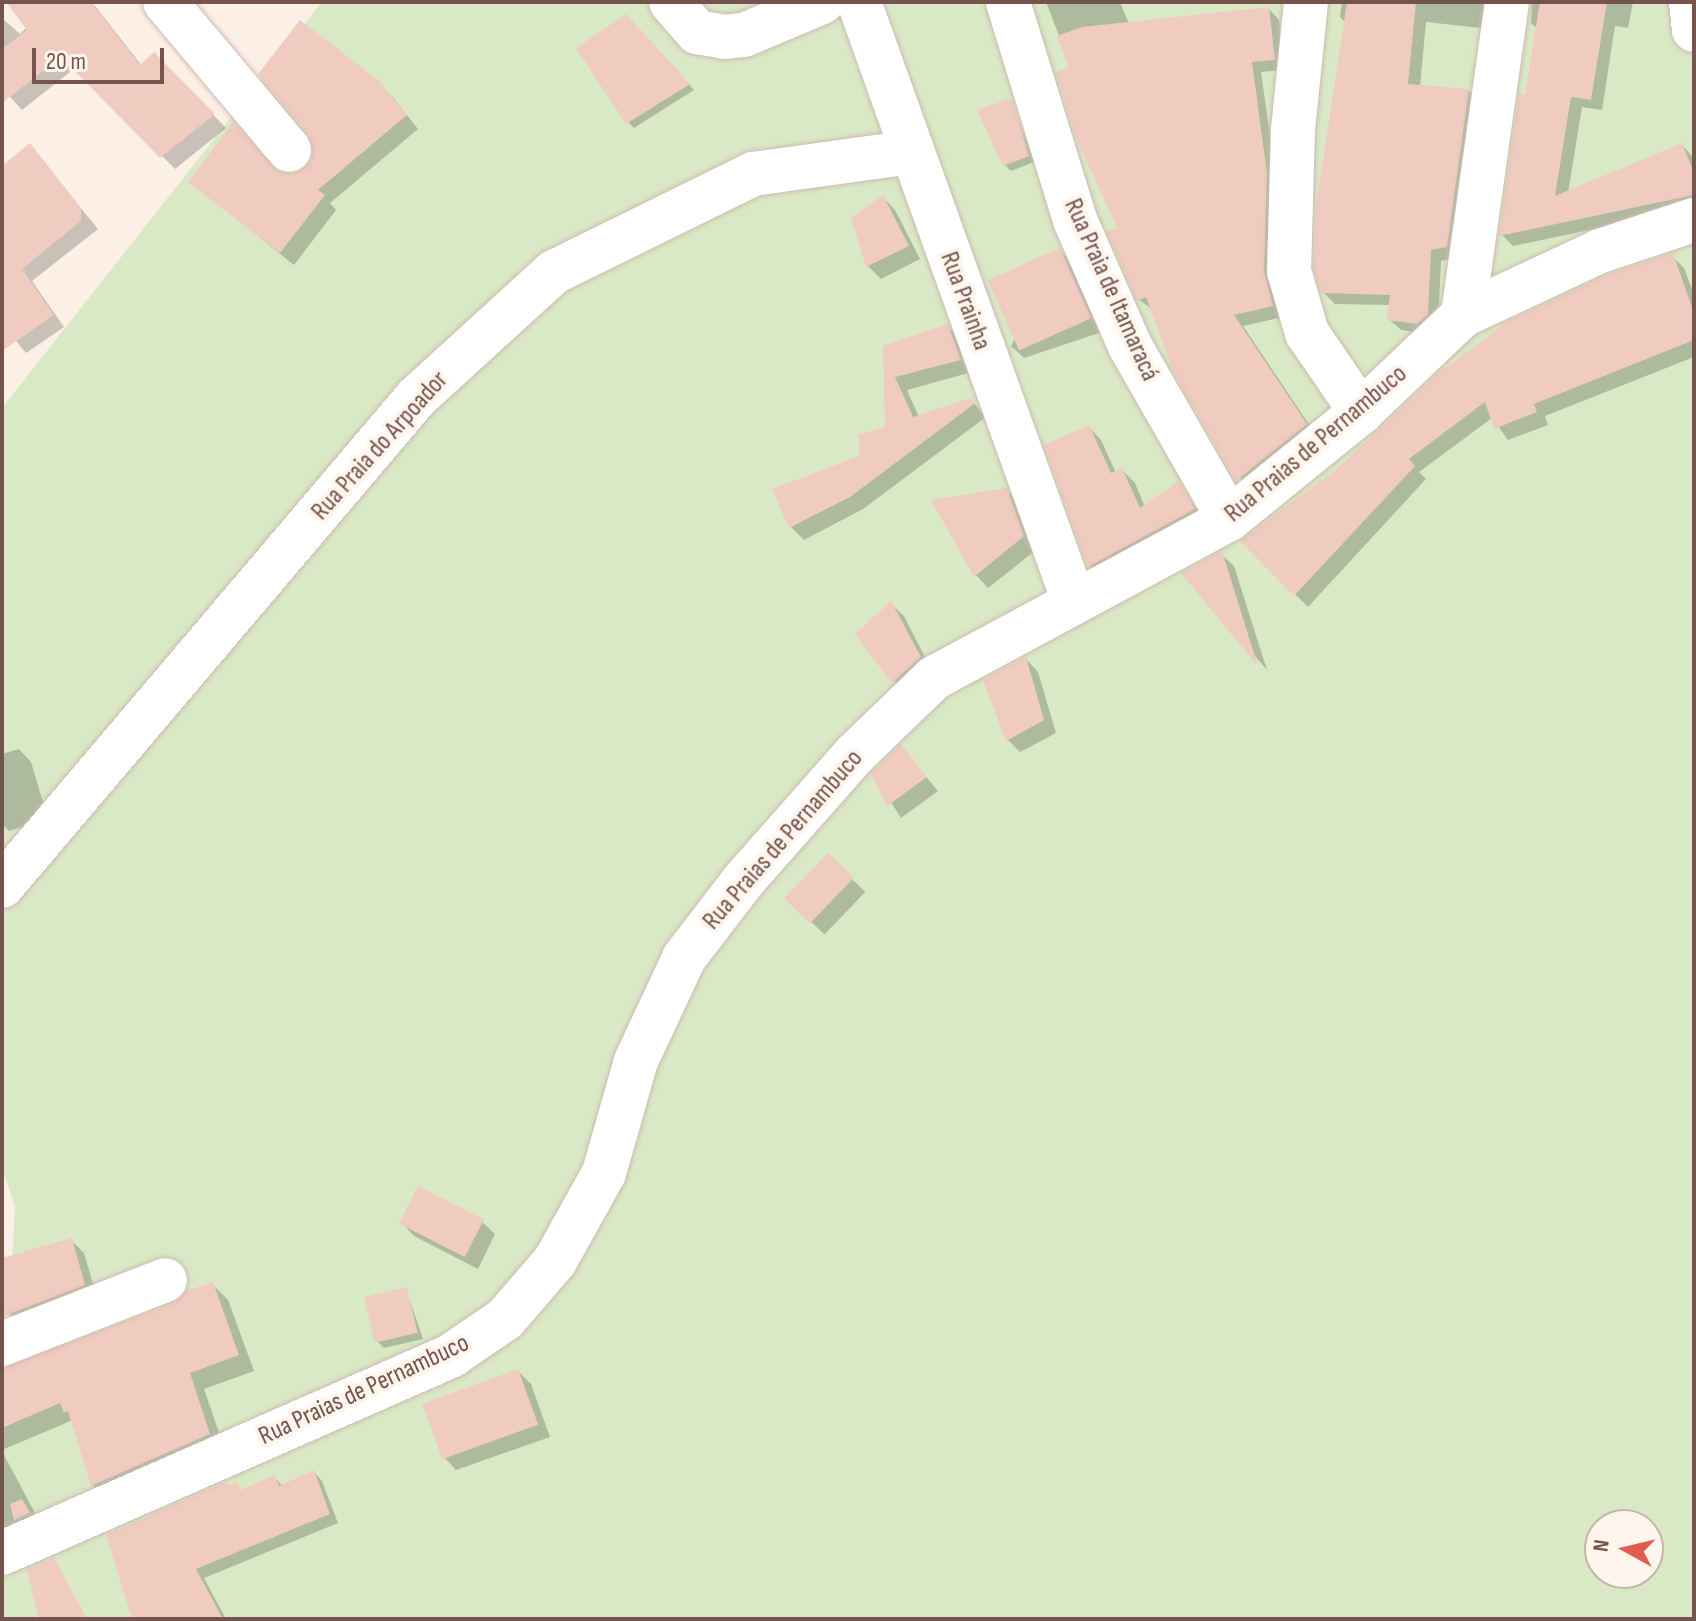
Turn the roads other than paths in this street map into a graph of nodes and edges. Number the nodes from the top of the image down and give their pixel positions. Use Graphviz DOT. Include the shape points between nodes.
graph roads {
  1 [pos="165,2"];
  2 [pos="822,2"];
  3 [pos="859,2"];
  4 [pos="1008,2"];
  5 [pos="1306,2"];
  6 [pos="1507,2"];
  7 [pos="1691,2"];
  8 [pos="684,17"];
  9 [pos="1694,30"];
  10 [pos="289,150"];
  11 [pos="911,152"];
  12 [pos="1694,220"];
  13 [pos="1463,315"];
  14 [pos="1361,412"];
  15 [pos="1229,519"];
  16 [pos="1073,599"];
  17 [pos="2,886"];
  18 [pos="165,1280"];
  19 [pos="5,1343"];
  20 [pos="2,1553"];
  1 -- 10 [label="street"];
  2 -- 8 [label="street" via="744,35"];
  3 -- 11 [label="street, Rua Prainha"];
  4 -- 15 [label="street, Rua Praia de Itamaracá" via="1075,220 1130,346"];
  5 -- 14 [label="street" via="1293,129 1289,271 1307,333"];
  6 -- 13 [label="street"];
  7 -- 9 [label="street"];
  11 -- 16 [label="street, Rua Prainha"];
  11 -- 17 [label="street, Rua Praia do Arpoador" via="753,174 554,272 416,398"];
  12 -- 13 [label="street, Rua Praias de Pernambuco" via="1600,251"];
  13 -- 14 [label="street, Rua Praias de Pernambuco"];
  14 -- 15 [label="street, Rua Praias de Pernambuco"];
  15 -- 16 [label="street, Rua Praias de Pernambuco"];
  16 -- 20 [label="street, Rua Praias de Pernambuco" via="934,678 855,754 743,881 684,958 636,1061 604,1173 555,1261 505,1319 452,1355"];
  18 -- 19 [label="street"];
}
